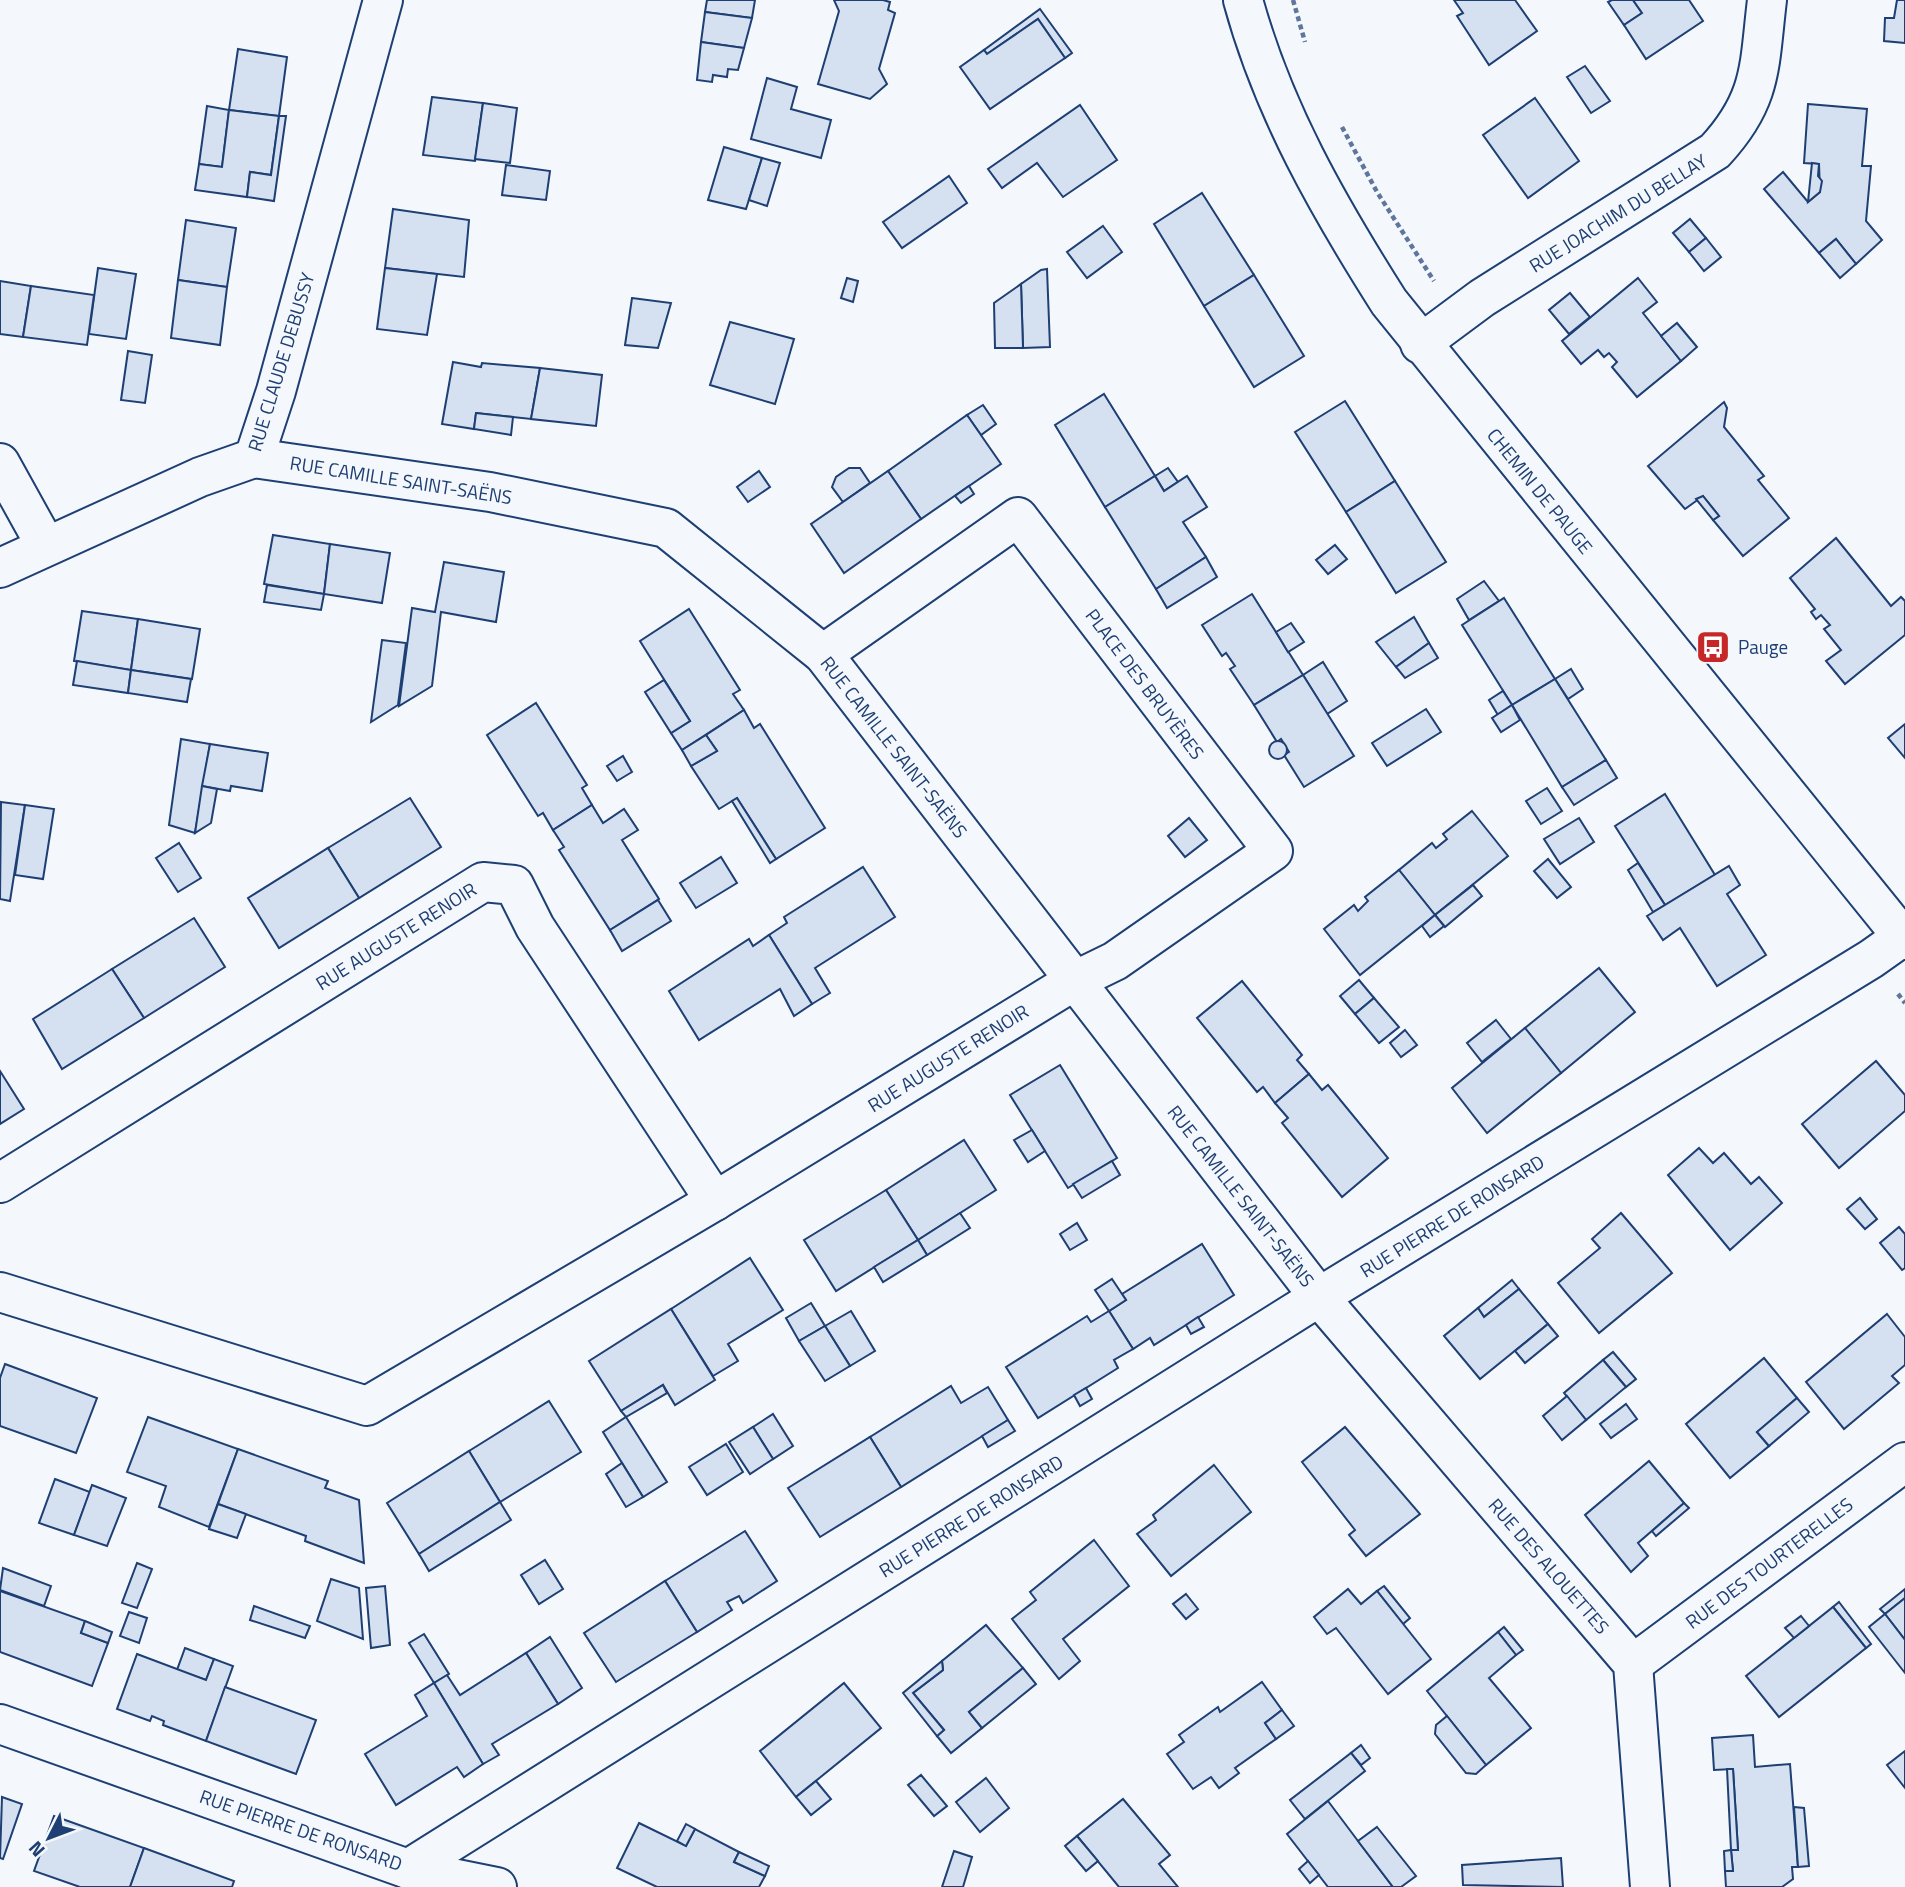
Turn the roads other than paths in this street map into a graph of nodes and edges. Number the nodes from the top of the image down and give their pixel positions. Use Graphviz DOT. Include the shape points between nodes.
graph roads {
  1 [pos="383,0"];
  2 [pos="1243,0"];
  3 [pos="1767,0"];
  4 [pos="1420,344"];
  5 [pos="254,458"];
  6 [pos="0,463"];
  7 [pos="46,546"];
  8 [pos="0,568"];
  9 [pos="823,654"];
  10 [pos="1904,937"];
  11 [pos="1074,981"];
  12 [pos="0,1183"];
  13 [pos="715,1201"];
  14 [pos="0,1292"];
  15 [pos="1319,1297"];
  16 [pos="1905,1462"];
  17 [pos="1633,1664"];
  18 [pos="0,1724"];
  19 [pos="408,1868"];
  20 [pos="497,1887"];
  21 [pos="1650,1887"];
  1 -- 5 [label="street, RUE CLAUDE DEBUSSY"];
  2 -- 4 [label="street, CHEMIN DE PAUGE" via="1273,93 1300,151 1365,264"];
  3 -- 4 [label="street, RUE JOACHIM DU BELLAY" via="1754,96 1715,151"];
  4 -- 10 [label="street, CHEMIN DE PAUGE"];
  5 -- 7 [label="street, RUE CLAUDE DEBUSSY" via="200,477"];
  5 -- 9 [label="street, RUE CAMILLE SAINT-SAËNS" via="490,492 666,528"];
  6 -- 7 [label="street"];
  7 -- 8 [label="street, RUE CLAUDE DEBUSSY"];
  9 -- 11 [label="street, RUE CAMILLE SAINT-SAËNS"];
  9 -- 11 [label="street, PLACE DES BRUYÈRES" via="1018,517 1273,851 1115,961"];
  10 -- 15 [label="street, RUE PIERRE DE RONSARD"];
  11 -- 13 [label="street, RUE AUGUSTE RENOIR"];
  11 -- 15 [label="street, RUE CAMILLE SAINT-SAËNS"];
  12 -- 13 [label="street, RUE AUGUSTE RENOIR" via="483,882 514,885 535,927"];
  13 -- 14 [label="street, RUE AUGUSTE RENOIR" via="367,1406"];
  15 -- 17 [label="street, RUE DES ALOUETTES"];
  15 -- 19 [label="street, RUE PIERRE DE RONSARD"];
  16 -- 17 [label="street, RUE DES TOURTERELLES"];
  17 -- 21 [label="street"];
  18 -- 19 [label="street, RUE PIERRE DE RONSARD"];
  19 -- 20 [label="street"];
}
